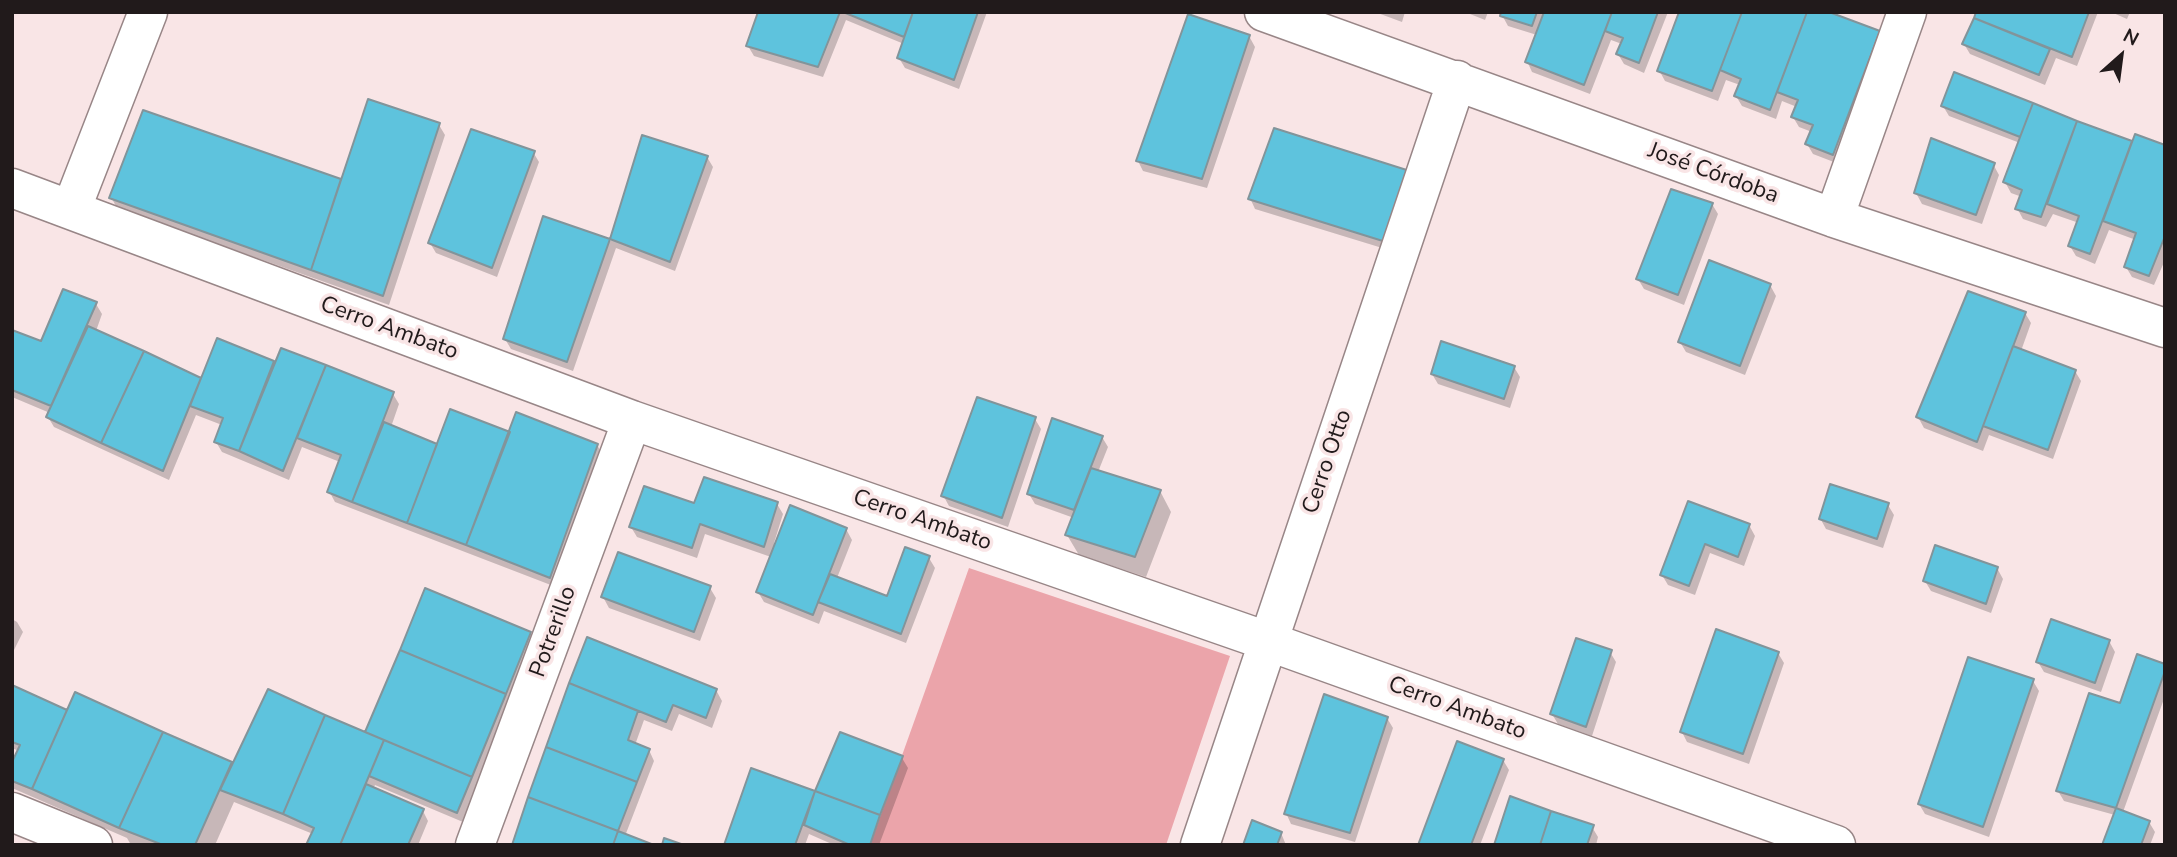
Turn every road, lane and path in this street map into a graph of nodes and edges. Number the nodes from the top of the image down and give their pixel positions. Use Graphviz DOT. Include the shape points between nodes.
graph roads {
  1 [pos="148,12"];
  2 [pos="1264,12"];
  3 [pos="1906,12"];
  4 [pos="1457,80"];
  5 [pos="12,188"];
  6 [pos="71,210"];
  7 [pos="1834,218"];
  8 [pos="2165,328"];
  9 [pos="632,420"];
  10 [pos="1268,641"];
  11 [pos="12,812"];
  12 [pos="93,845"];
  13 [pos="475,845"];
  14 [pos="1200,845"];
  15 [pos="1836,845"];
  1 -- 6 [label="street"];
  2 -- 4 [label="street, José Córdoba"];
  3 -- 7 [label="street"];
  4 -- 7 [label="street, José Córdoba"];
  4 -- 10 [label="street, Cerro Otto"];
  5 -- 6 [label="street, Cerro Ambato"];
  6 -- 9 [label="street, Cerro Ambato"];
  7 -- 8 [label="street, José Córdoba"];
  9 -- 10 [label="street, Cerro Ambato"];
  9 -- 13 [label="street, Potrerillo"];
  10 -- 14 [label="street, Cerro Otto"];
  10 -- 15 [label="street, Cerro Ambato"];
  11 -- 12 [label="street"];
}
